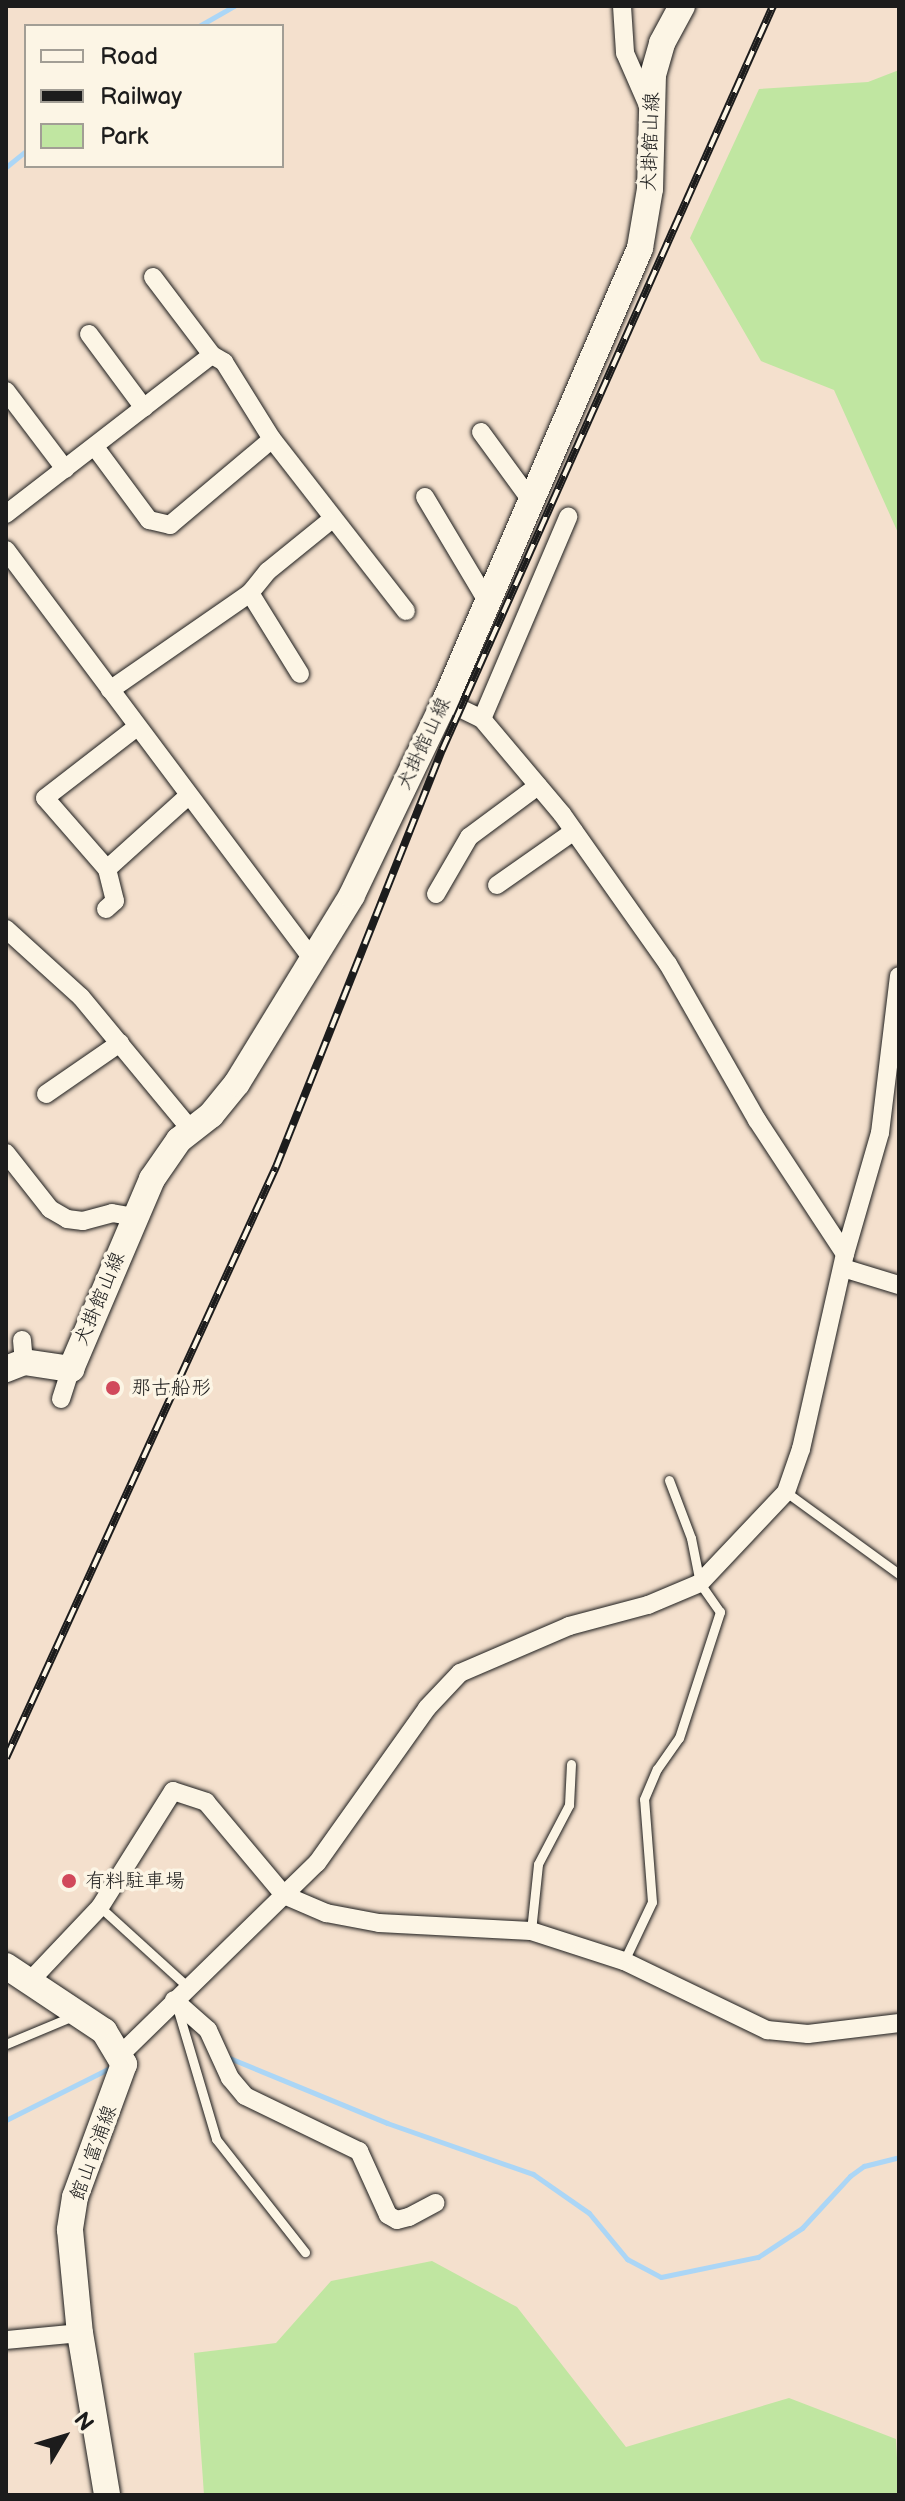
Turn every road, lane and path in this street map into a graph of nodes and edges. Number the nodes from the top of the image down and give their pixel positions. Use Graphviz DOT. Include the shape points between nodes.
graph roads {
  1 [pos="622,6"];
  2 [pos="682,6"];
  3 [pos="650,110"];
  4 [pos="153,277"];
  5 [pos="89,334"];
  6 [pos="212,355"];
  7 [pos="6,391"];
  8 [pos="144,408"];
  9 [pos="481,432"];
  10 [pos="272,439"];
  11 [pos="95,447"];
  12 [pos="65,469"];
  13 [pos="425,497"];
  14 [pos="532,502"];
  15 [pos="6,514"];
  16 [pos="568,517"];
  17 [pos="331,520"];
  18 [pos="6,550"];
  19 [pos="250,593"];
  20 [pos="487,601"];
  21 [pos="406,611"];
  22 [pos="300,674"];
  23 [pos="110,690"];
  24 [pos="445,701"];
  25 [pos="482,719"];
  26 [pos="137,727"];
  27 [pos="538,786"];
  28 [pos="187,797"];
  29 [pos="574,831"];
  30 [pos="107,869"];
  31 [pos="497,885"];
  32 [pos="436,894"];
  33 [pos="106,909"];
  34 [pos="6,929"];
  35 [pos="313,960"];
  36 [pos="899,976"];
  37 [pos="120,1043"];
  38 [pos="46,1094"];
  39 [pos="191,1130"];
  40 [pos="6,1153"];
  41 [pos="135,1217"];
  42 [pos="844,1261"];
  43 [pos="899,1285"];
  44 [pos="18,1357"];
  45 [pos="71,1369"];
  46 [pos="61,1399"];
  47 [pos="669,1480"];
  48 [pos="786,1492"];
  49 [pos="899,1574"];
  50 [pos="700,1583"];
  51 [pos="571,1764"];
  52 [pos="284,1895"];
  53 [pos="100,1907"];
  54 [pos="531,1931"];
  55 [pos="624,1961"];
  56 [pos="6,1966"];
  57 [pos="30,1981"];
  58 [pos="181,1993"];
  59 [pos="80,2013"];
  60 [pos="899,2023"];
  61 [pos="6,2044"];
  62 [pos="121,2054"];
  63 [pos="435,2203"];
  64 [pos="305,2252"];
  65 [pos="80,2333"];
  66 [pos="6,2340"];
  67 [pos="107,2495"];
  1 -- 3 [label="street" via="625,53"];
  2 -- 3 [label="main road, 犬掛館山線" via="662,43"];
  3 -- 14 [label="main road, 犬掛館山線" via="650,189 640,248"];
  4 -- 6 [label="street"];
  5 -- 8 [label="street"];
  6 -- 8 [label="street"];
  6 -- 10 [label="street" via="224,362"];
  7 -- 12 [label="street"];
  8 -- 11 [label="street"];
  9 -- 14 [label="street"];
  10 -- 11 [label="street" via="170,525 149,520"];
  10 -- 17 [label="street"];
  11 -- 12 [label="street"];
  12 -- 15 [label="street"];
  13 -- 20 [label="street"];
  14 -- 20 [label="main road, 犬掛館山線"];
  16 -- 25 [label="street"];
  17 -- 19 [label="street" via="268,571"];
  17 -- 21 [label="street"];
  18 -- 23 [label="street"];
  19 -- 22 [label="street"];
  19 -- 23 [label="street"];
  20 -- 24 [label="main road, 犬掛館山線"];
  23 -- 26 [label="street"];
  24 -- 25 [label="street"];
  24 -- 35 [label="main road, 犬掛館山線" via="352,895"];
  25 -- 27 [label="street"];
  26 -- 28 [label="street"];
  26 -- 30 [label="street" via="45,798"];
  27 -- 29 [label="street"];
  27 -- 32 [label="street" via="469,837"];
  28 -- 30 [label="street"];
  28 -- 35 [label="street"];
  29 -- 31 [label="street"];
  29 -- 42 [label="street" via="668,964"];
  30 -- 33 [label="street" via="115,901"];
  34 -- 37 [label="street" via="48,963"];
  35 -- 39 [label="main road, 犬掛館山線" via="237,1083"];
  36 -- 42 [label="street" via="880,1133"];
  37 -- 38 [label="street"];
  37 -- 39 [label="street"];
  39 -- 41 [label="main road, 犬掛館山線" via="170,1150"];
  40 -- 41 [label="street" via="50,1209 67,1219 83,1221 112,1213"];
  41 -- 45 [label="main road, 犬掛館山線"];
  42 -- 43 [label="street"];
  42 -- 48 [label="street" via="801,1449"];
  44 -- 45 [label="main road, 犬掛館山線"];
  45 -- 46 [label="street"];
  47 -- 50 [label="lane" via="691,1538"];
  48 -- 49 [label="lane"];
  48 -- 50 [label="street"];
  50 -- 52 [label="street" via="648,1605 569,1626 460,1673 427,1708 317,1863"];
  50 -- 55 [label="lane" via="720,1612 679,1738 644,1799 652,1902"];
  51 -- 54 [label="lane" via="569,1805 538,1864"];
  52 -- 53 [label="street" via="206,1802 173,1791"];
  52 -- 54 [label="street" via="326,1913 364,1921"];
  52 -- 58 [label="street"];
  53 -- 57 [label="street"];
  53 -- 58 [label="lane"];
  54 -- 55 [label="street"];
  55 -- 60 [label="street" via="767,2030 808,2034"];
  56 -- 57 [label="main road"];
  57 -- 59 [label="main road"];
  58 -- 62 [label="street"];
  58 -- 63 [label="street" via="245,2096 359,2151 388,2215 397,2220 409,2217"];
  58 -- 64 [label="lane" via="216,2139"];
  59 -- 61 [label="lane"];
  59 -- 62 [label="main road" via="104,2031"];
  62 -- 65 [label="main road, 館山富浦線" via="124,2075 93,2146 73,2211 70,2247"];
  65 -- 66 [label="street"];
  65 -- 67 [label="main road, 館山富浦線"];
}
